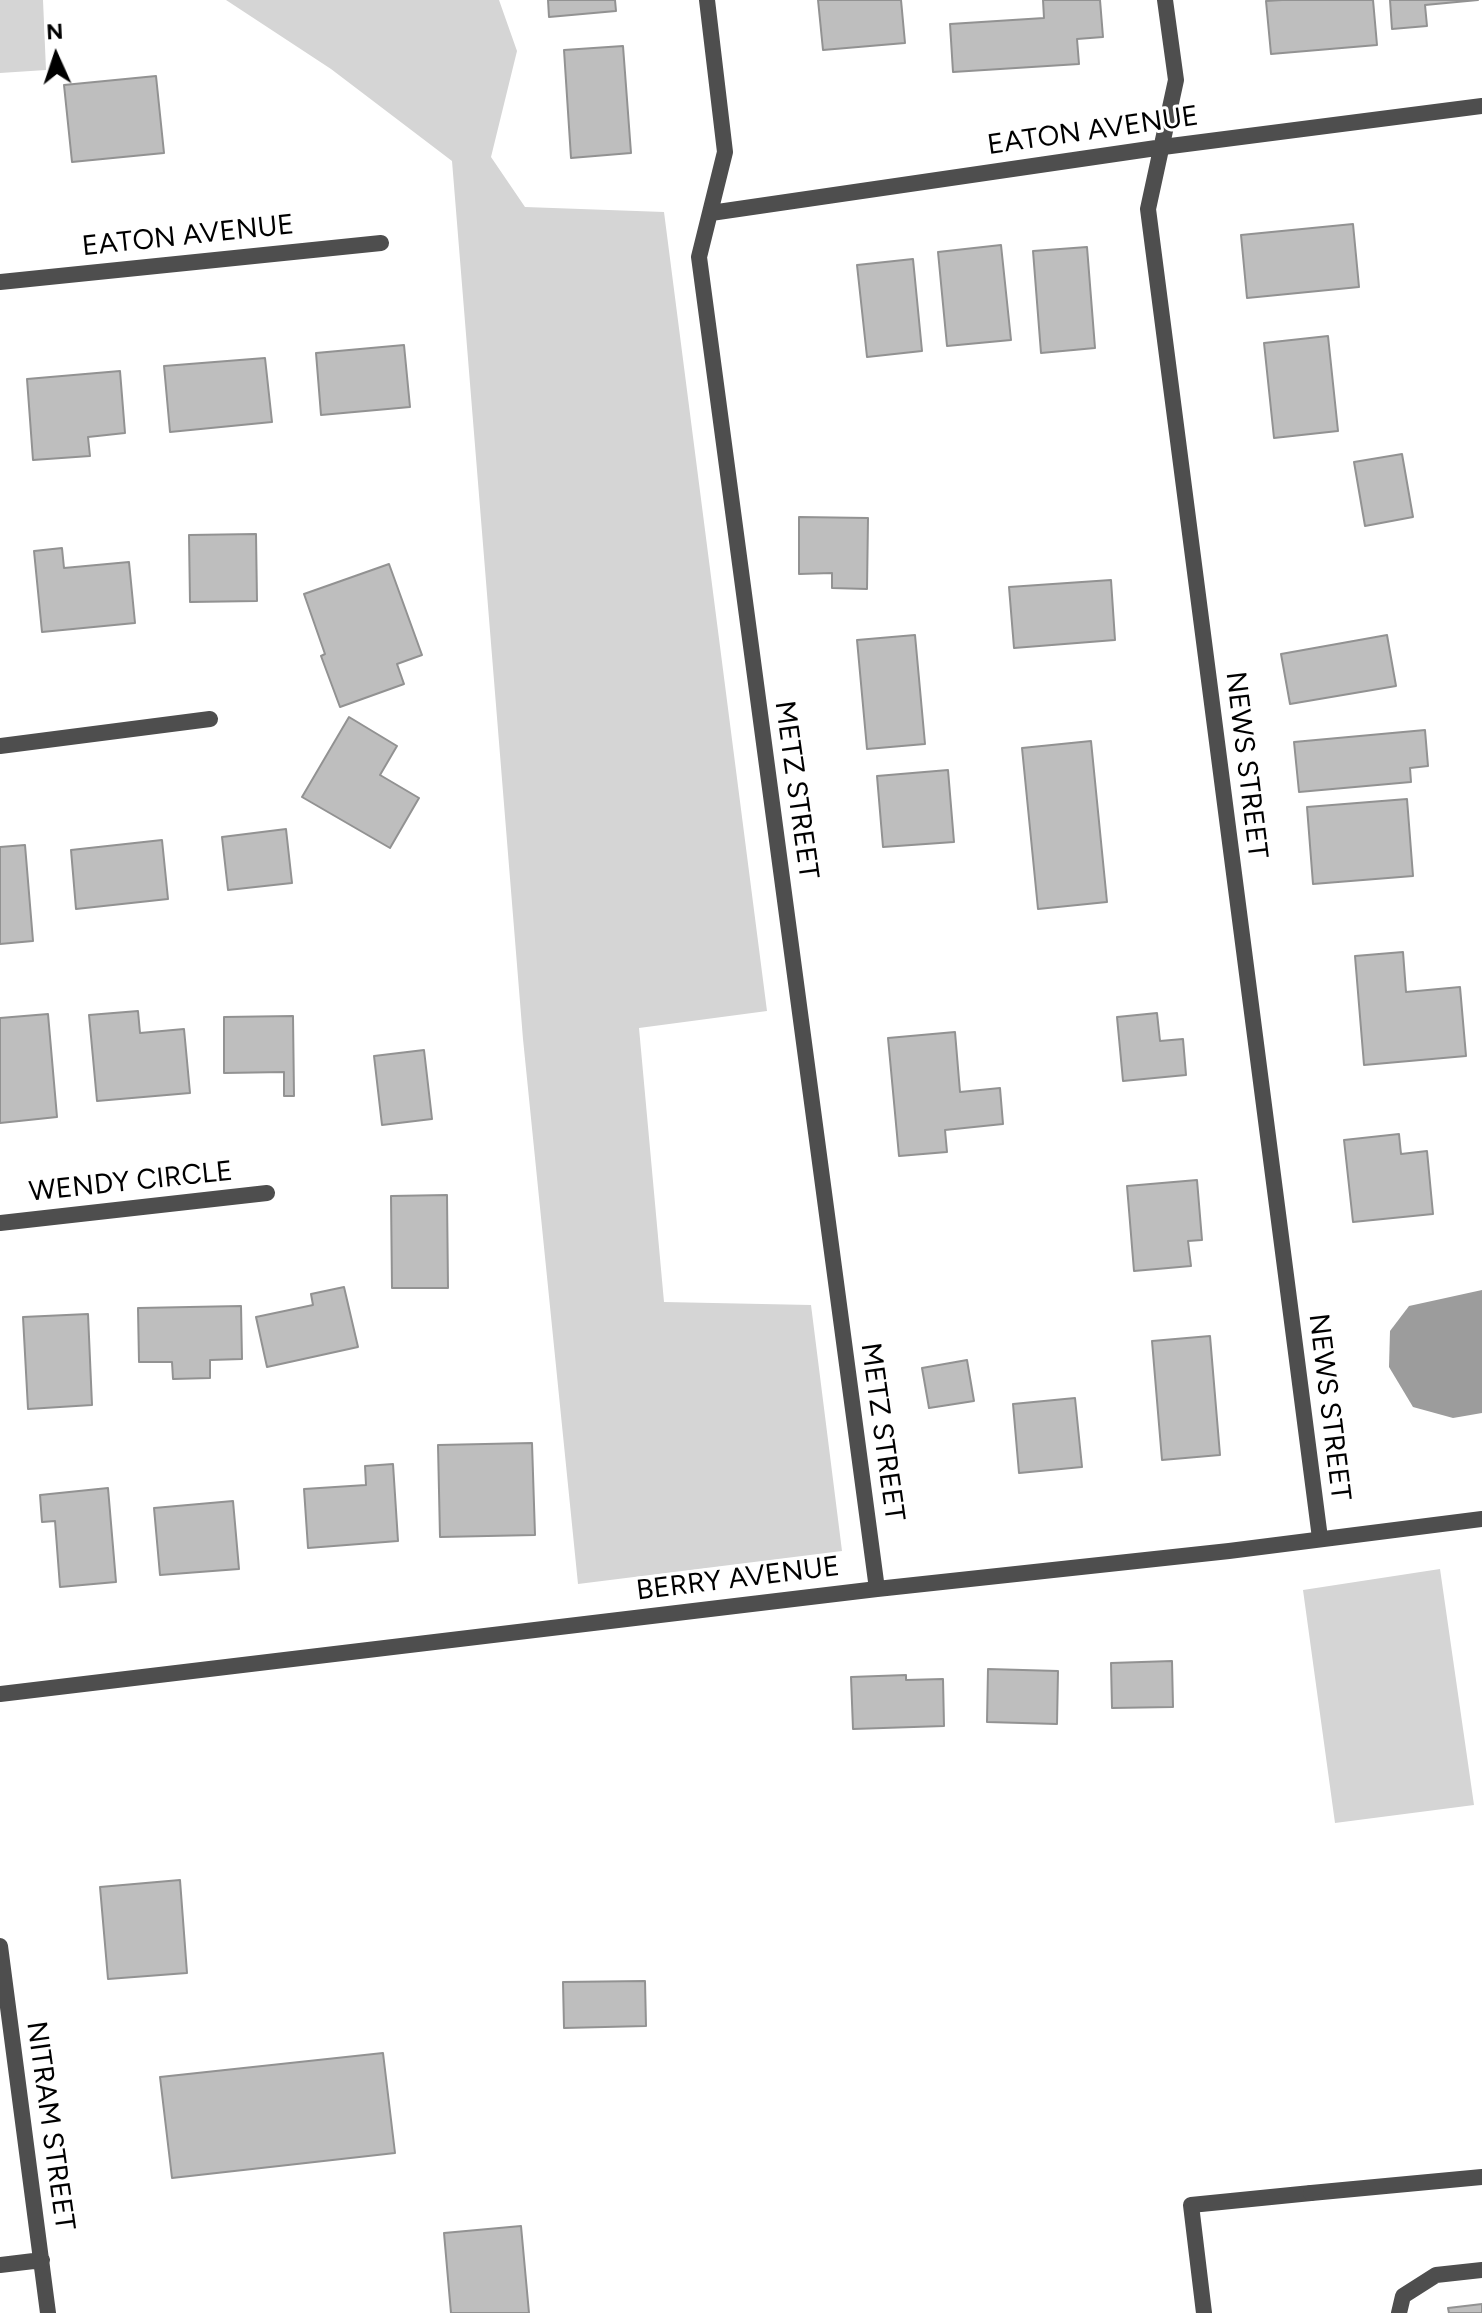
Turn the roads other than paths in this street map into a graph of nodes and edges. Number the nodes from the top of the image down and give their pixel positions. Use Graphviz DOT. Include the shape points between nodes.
graph roads {
  1 [pos="707,0"];
  2 [pos="1165,0"];
  3 [pos="1482,106"];
  4 [pos="1163,147"];
  5 [pos="711,213"];
  6 [pos="381,243"];
  7 [pos="0,282"];
  8 [pos="210,719"];
  9 [pos="0,746"];
  10 [pos="267,1193"];
  11 [pos="0,1223"];
  12 [pos="1482,1519"];
  13 [pos="1320,1538"];
  14 [pos="877,1589"];
  15 [pos="0,1694"];
  16 [pos="0,1946"];
  17 [pos="1482,2177"];
  18 [pos="42,2260"];
  19 [pos="0,2265"];
  20 [pos="1482,2270"];
  21 [pos="48,2313"];
  22 [pos="1204,2313"];
  23 [pos="1399,2313"];
  1 -- 5 [label="street, METZ STREET" via="725,152"];
  2 -- 4 [label="street, NEWS STREET" via="1176,80"];
  3 -- 4 [label="street, EATON AVENUE"];
  4 -- 5 [label="street, EATON AVENUE"];
  4 -- 13 [label="street, NEWS STREET" via="1148,209"];
  5 -- 14 [label="street, METZ STREET" via="699,257"];
  6 -- 7 [label="street, EATON AVENUE"];
  8 -- 9 [label="street"];
  10 -- 11 [label="street, WENDY CIRCLE"];
  12 -- 13 [label="street, BERRY AVENUE"];
  13 -- 14 [label="street, BERRY AVENUE"];
  14 -- 15 [label="street, BERRY AVENUE"];
  16 -- 18 [label="street, NITRAM STREET"];
  17 -- 22 [label="street" via="1191,2205"];
  18 -- 19 [label="street"];
  18 -- 21 [label="street, NITRAM STREET"];
  20 -- 23 [label="street" via="1436,2275 1403,2296"];
}
